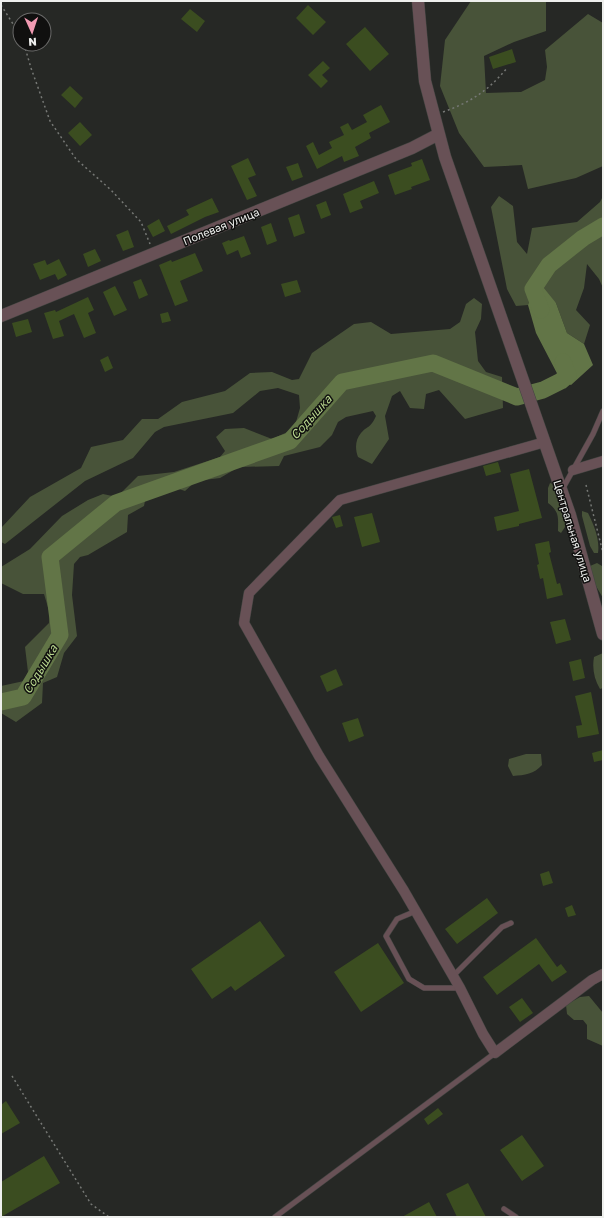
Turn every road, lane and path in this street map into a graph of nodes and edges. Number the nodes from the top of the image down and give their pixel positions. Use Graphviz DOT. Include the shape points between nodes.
graph roads {
  1 [pos="418,1"];
  2 [pos="1,5"];
  3 [pos="12,22"];
  4 [pos="26,52"];
  5 [pos="506,68"];
  6 [pos="446,111"];
  7 [pos="439,134"];
  8 [pos="154,254"];
  9 [pos="1,316"];
  10 [pos="603,411"];
  11 [pos="545,442"];
  12 [pos="603,461"];
  13 [pos="573,470"];
  14 [pos="586,485"];
  15 [pos="562,490"];
  16 [pos="603,553"];
  17 [pos="603,634"];
  18 [pos="416,911"];
  19 [pos="511,923"];
  20 [pos="603,974"];
  21 [pos="453,976"];
  22 [pos="460,988"];
  23 [pos="494,1053"];
  24 [pos="12,1076"];
  25 [pos="504,1209"];
  26 [pos="109,1217"];
  27 [pos="275,1217"];
  28 [pos="516,1217"];
  1 -- 7 [label="street, Центральная улица" via="425,81"];
  2 -- 3 [label="path"];
  4 -- 8 [label="path" via="50,121 76,159 111,190 141,222"];
  5 -- 6 [label="path" via="494,84"];
  7 -- 8 [label="street, Полевая улица" via="412,148"];
  7 -- 11 [label="street, Центральная улица"];
  8 -- 9 [label="street, Полевая улица"];
  10 -- 13 [label="lane"];
  11 -- 15 [label="street, Центральная улица"];
  11 -- 18 [label="street" via="340,500 249,592 244,623 319,756"];
  12 -- 13 [label="street"];
  13 -- 15 [label="lane"];
  14 -- 16 [label="path"];
  15 -- 17 [label="street, Центральная улица"];
  18 -- 21 [label="street"];
  18 -- 22 [label="lane" via="397,919 386,936 409,979 424,988"];
  19 -- 21 [label="lane" via="502,927"];
  20 -- 23 [label="street"];
  21 -- 22 [label="street"];
  22 -- 23 [label="street"];
  23 -- 27 [label="lane"];
  24 -- 26 [label="path" via="90,1204"];
  25 -- 28 [label="lane"];
}
